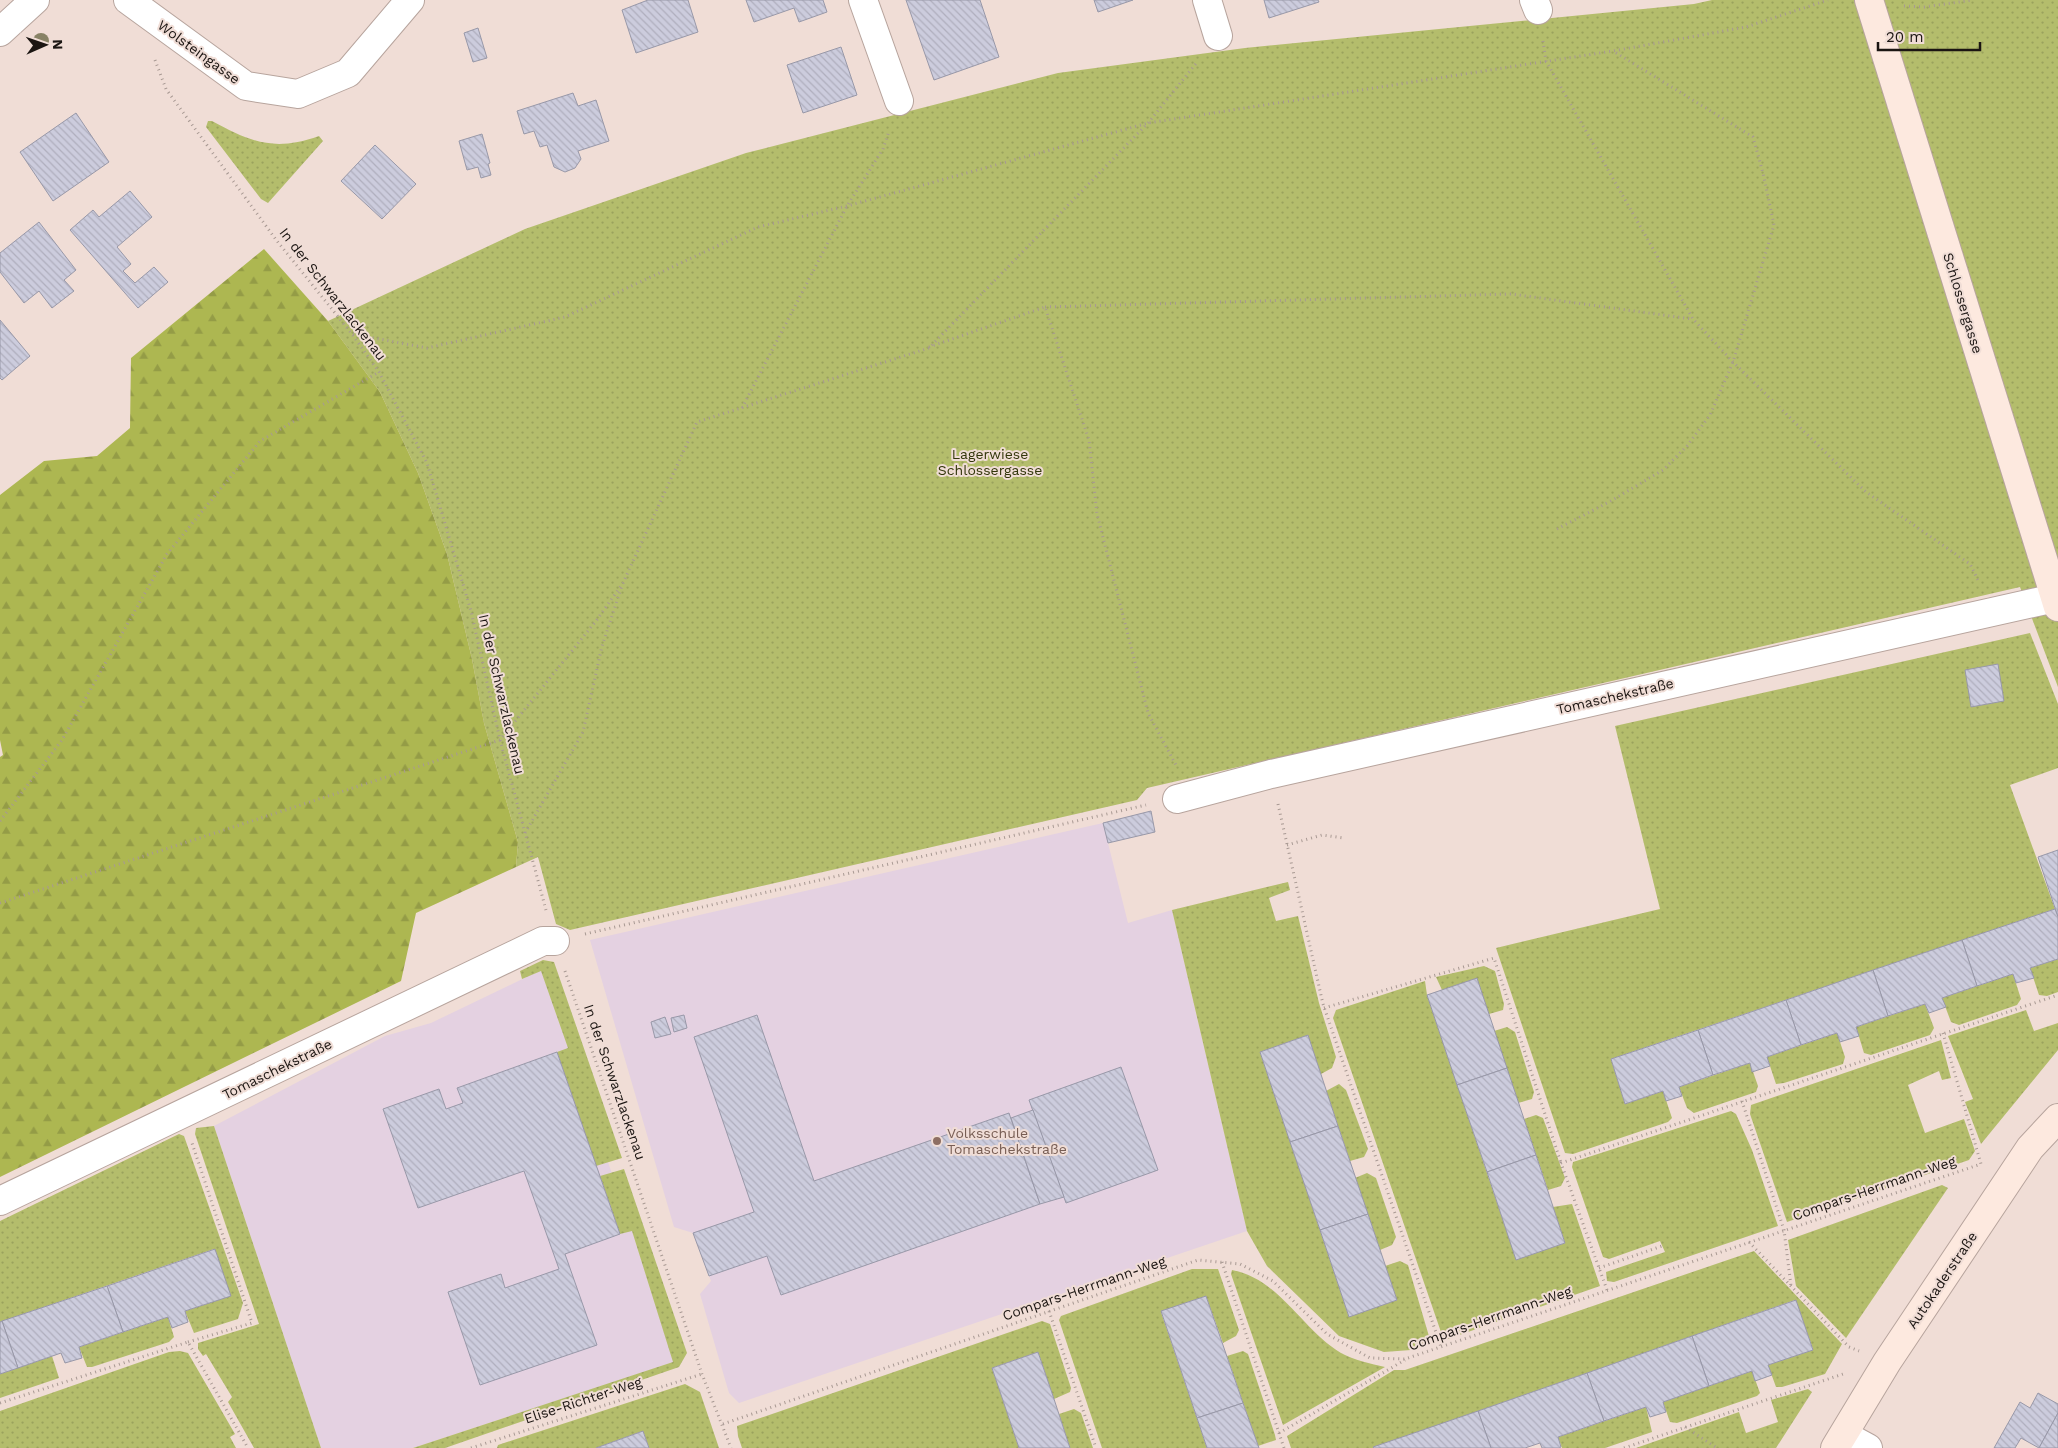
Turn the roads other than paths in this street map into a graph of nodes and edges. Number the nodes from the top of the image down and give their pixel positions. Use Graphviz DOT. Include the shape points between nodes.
graph roads {
  1 [pos="35,0"];
  2 [pos="410,0"];
  3 [pos="863,0"];
  4 [pos="1207,0"];
  5 [pos="1869,1"];
  6 [pos="131,3"];
  7 [pos="0,32"];
  8 [pos="1218,36"];
  9 [pos="898,101"];
  10 [pos="2056,602"];
  11 [pos="1176,799"];
  12 [pos="555,941"];
  13 [pos="2058,1118"];
  14 [pos="0,1201"];
  15 [pos="1840,1441"];
  16 [pos="1868,1448"];
  1 -- 7 [label="street"];
  2 -- 6 [label="street, Wolsteingasse" via="348,73 298,94 246,86"];
  3 -- 9 [label="street"];
  4 -- 8 [label="street"];
  5 -- 10 [label="street, Schlossergasse"];
  10 -- 11 [label="street, Tomaschekstraße" via="1994,612 1271,774"];
  12 -- 14 [label="street, Tomaschekstraße" via="543,941"];
  13 -- 15 [label="street, Autokaderstraße" via="2030,1148 1887,1362"];
  15 -- 16 [label="street"];
}
